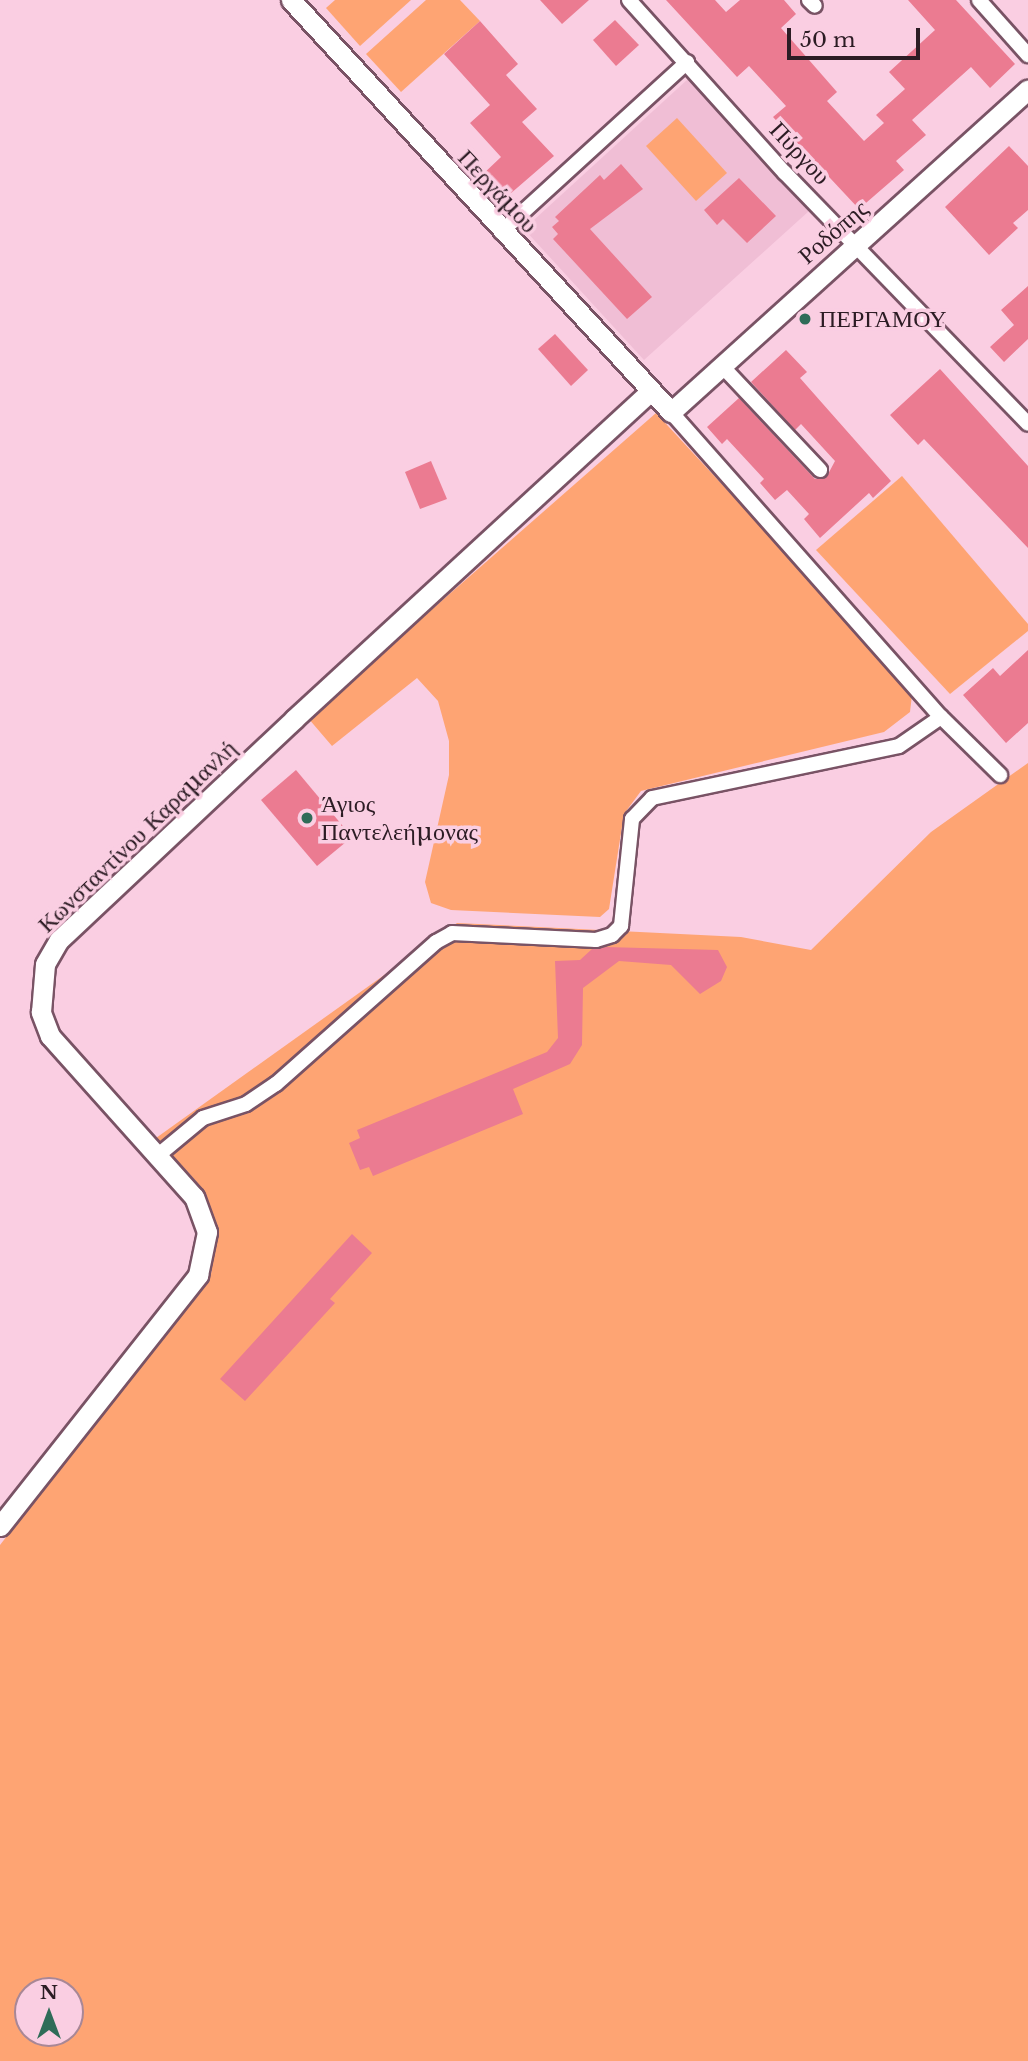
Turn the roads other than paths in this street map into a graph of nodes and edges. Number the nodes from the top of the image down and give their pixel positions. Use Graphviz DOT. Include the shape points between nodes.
graph roads {
  1 [pos="291,0"];
  2 [pos="629,0"];
  3 [pos="979,0"];
  4 [pos="1028,55"];
  5 [pos="687,62"];
  6 [pos="1028,89"];
  7 [pos="501,232"];
  8 [pos="858,245"];
  9 [pos="722,366"];
  10 [pos="652,391"];
  11 [pos="671,412"];
  12 [pos="1028,424"];
  13 [pos="820,470"];
  14 [pos="941,717"];
  15 [pos="1000,775"];
  16 [pos="156,1157"];
  17 [pos="0,1526"];
  1 -- 7 [label="street, Περγάμου"];
  2 -- 5 [label="street, Πύργου"];
  3 -- 4 [label="street"];
  5 -- 7 [label="street"];
  5 -- 8 [label="street, Πύργου" via="785,173"];
  6 -- 8 [label="street, Ροδόπης"];
  7 -- 10 [label="street, Περγάμου"];
  8 -- 9 [label="street, Ροδόπης"];
  8 -- 12 [label="street, Πύργου"];
  9 -- 11 [label="street, Ροδόπης"];
  9 -- 13 [label="street"];
  10 -- 11 [label="street, Περγάμου"];
  10 -- 16 [label="street, Κωνσταντίνου Καραμανλή" via="59,940 45,964 40,989 41,1012 50,1036"];
  11 -- 14 [label="street"];
  14 -- 15 [label="street"];
  14 -- 16 [label="street" via="899,746 652,798 632,819 621,926 612,935 596,940 452,933 436,942 276,1084 246,1104 203,1118"];
  16 -- 17 [label="street, Κωνσταντίνου Καραμανλή" via="194,1196 202,1215 206,1232 198,1275"];
}
